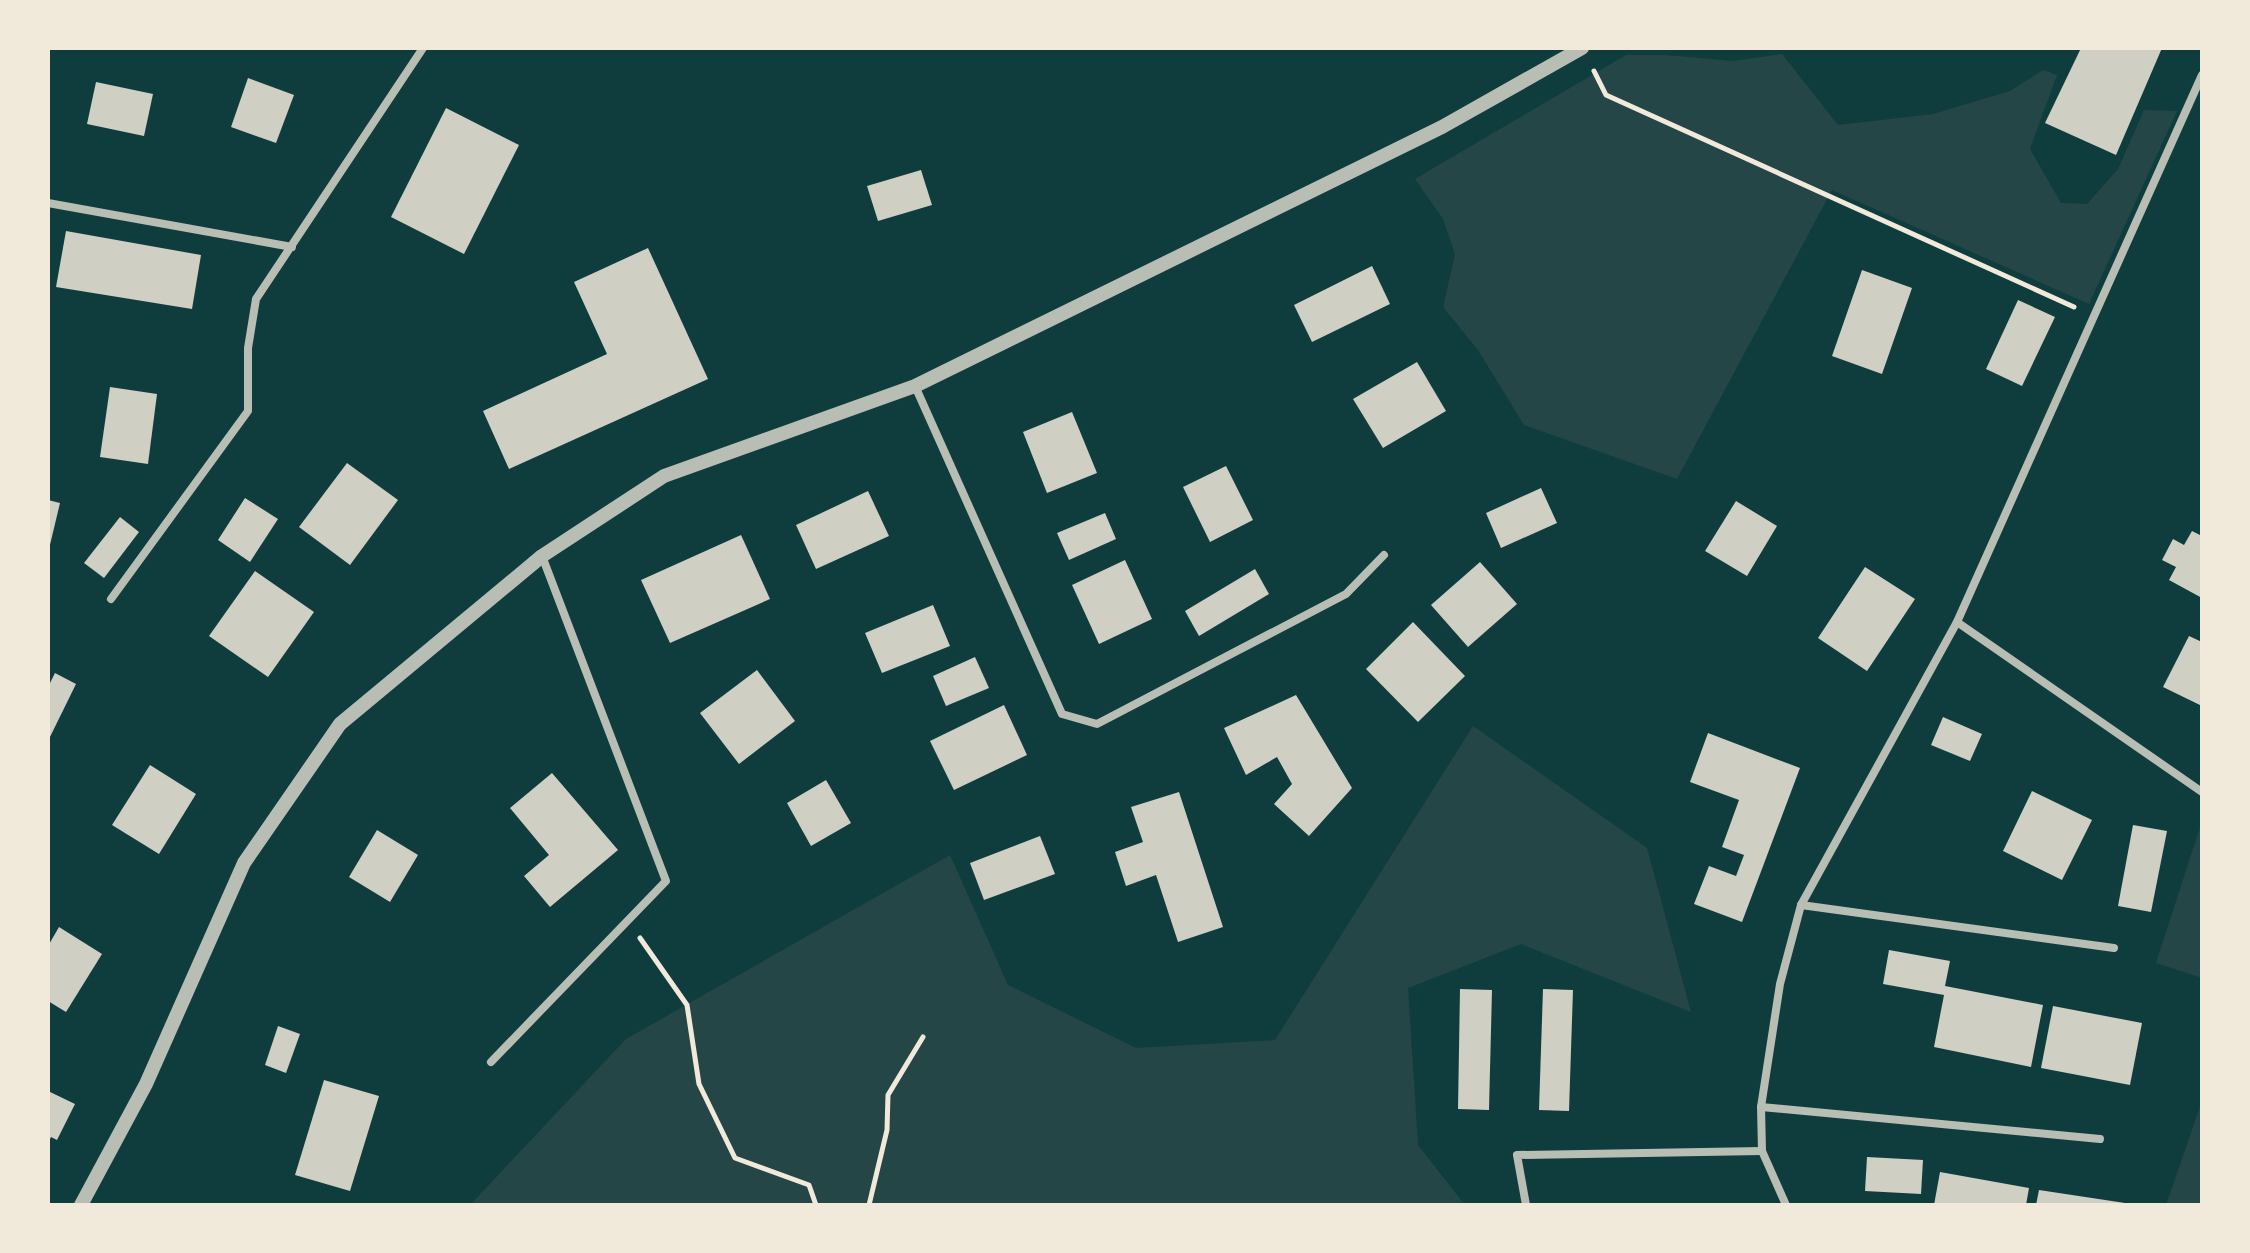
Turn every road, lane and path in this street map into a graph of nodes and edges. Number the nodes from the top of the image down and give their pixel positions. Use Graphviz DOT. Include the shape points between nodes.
graph roads {
  1 [pos="423,48"];
  2 [pos="1585,54"];
  3 [pos="2202,75"];
  4 [pos="48,203"];
  5 [pos="292,247"];
  6 [pos="2094,316"];
  7 [pos="915,386"];
  8 [pos="1384,555"];
  9 [pos="542,556"];
  10 [pos="111,599"];
  11 [pos="1957,622"];
  12 [pos="2202,792"];
  13 [pos="1801,905"];
  14 [pos="628,921"];
  15 [pos="2114,948"];
  16 [pos="923,1037"];
  17 [pos="491,1062"];
  18 [pos="1761,1107"];
  19 [pos="2100,1139"];
  20 [pos="1762,1151"];
  21 [pos="81,1205"];
  22 [pos="816,1205"];
  23 [pos="869,1205"];
  24 [pos="1526,1205"];
  25 [pos="1786,1205"];
  1 -- 5 [label="street"];
  2 -- 6 [label="path" via="1606,95"];
  2 -- 7 [label="street"];
  3 -- 6 [label="street"];
  4 -- 5 [label="street"];
  5 -- 10 [label="street" via="256,299 248,348 248,411"];
  6 -- 11 [label="street"];
  7 -- 8 [label="street" via="1062,714 1097,724 1346,594"];
  7 -- 9 [label="street" via="664,476"];
  9 -- 14 [label="street" via="666,881"];
  9 -- 21 [label="street" via="340,724 244,863 146,1084"];
  11 -- 12 [label="street"];
  11 -- 13 [label="street"];
  13 -- 15 [label="street"];
  13 -- 18 [label="street" via="1780,984"];
  14 -- 17 [label="street"];
  14 -- 22 [label="path" via="687,1005 699,1084 735,1158 809,1185"];
  16 -- 23 [label="path" via="888,1095 887,1130"];
  18 -- 19 [label="street"];
  18 -- 20 [label="street"];
  20 -- 24 [label="street" via="1517,1155"];
  20 -- 25 [label="street"];
}
